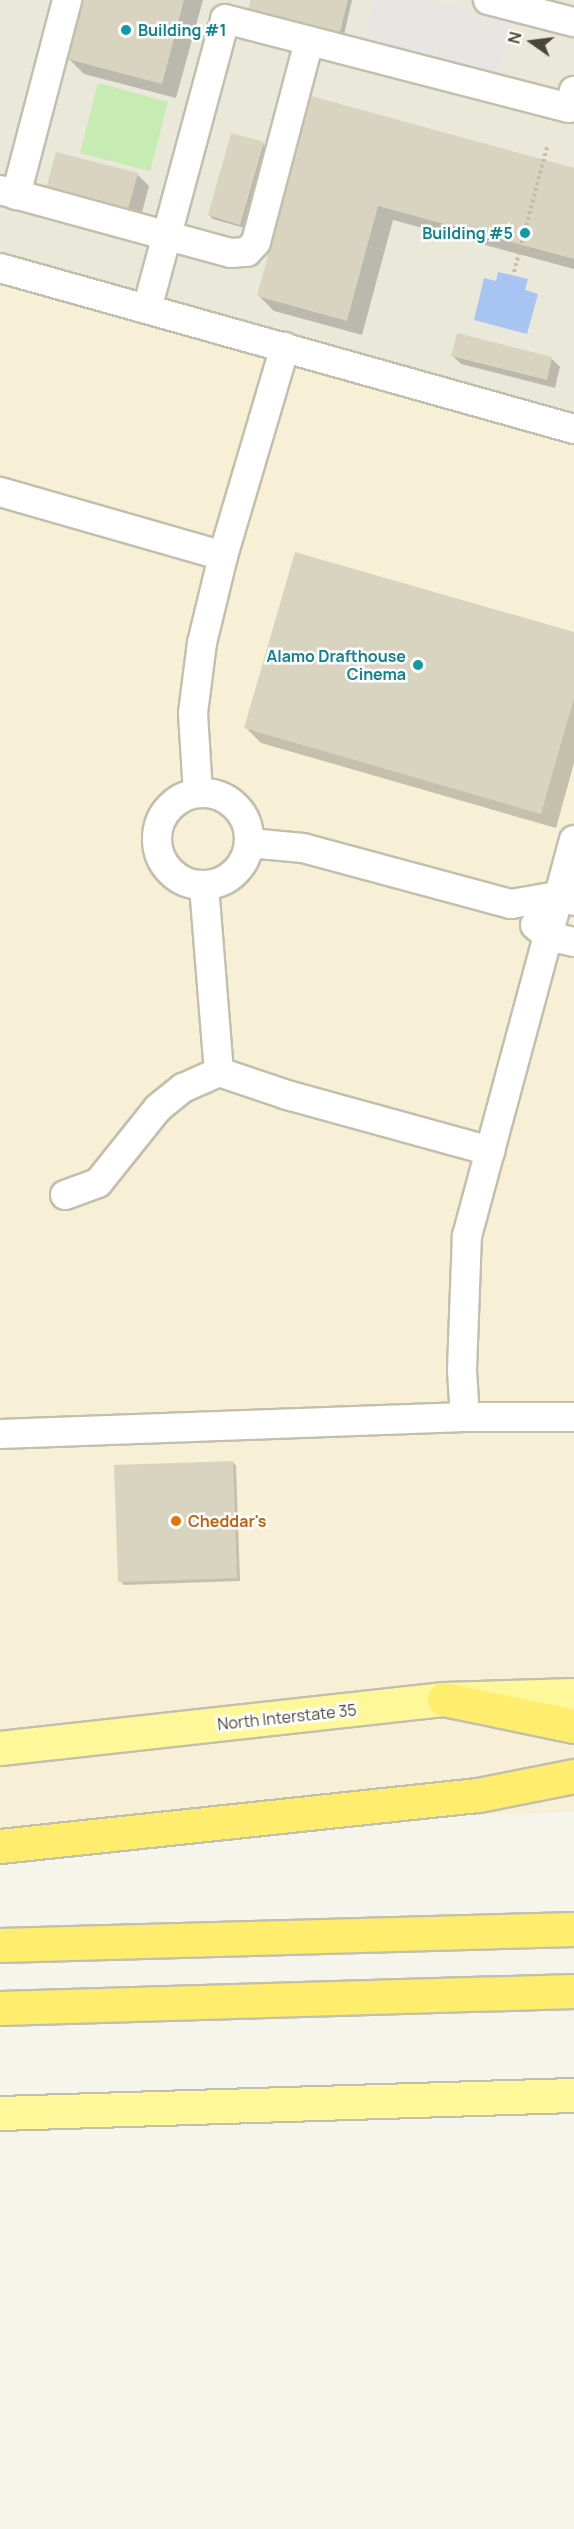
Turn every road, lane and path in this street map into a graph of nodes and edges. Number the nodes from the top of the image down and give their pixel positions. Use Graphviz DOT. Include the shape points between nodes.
graph roads {
  1 [pos="67,0"];
  2 [pos="488,0"];
  3 [pos="227,9"];
  4 [pos="574,22"];
  5 [pos="309,41"];
  6 [pos="572,103"];
  7 [pos="547,147"];
  8 [pos="8,192"];
  9 [pos="165,235"];
  10 [pos="0,268"];
  11 [pos="514,272"];
  12 [pos="147,309"];
  13 [pos="285,347"];
  14 [pos="574,429"];
  15 [pos="0,492"];
  16 [pos="223,556"];
  17 [pos="198,793"];
  18 [pos="574,840"];
  19 [pos="249,843"];
  20 [pos="204,886"];
  21 [pos="566,899"];
  22 [pos="511,904"];
  23 [pos="561,939"];
  24 [pos="219,1071"];
  25 [pos="490,1151"];
  26 [pos="64,1195"];
  27 [pos="465,1417"];
  28 [pos="574,1417"];
  29 [pos="0,1434"];
  30 [pos="574,1695"];
  31 [pos="444,1700"];
  32 [pos="574,1726"];
  33 [pos="0,1748"];
  34 [pos="574,1776"];
  35 [pos="0,1846"];
  36 [pos="574,1929"];
  37 [pos="0,1946"];
  38 [pos="574,1991"];
  39 [pos="0,2008"];
  40 [pos="574,2095"];
  41 [pos="0,2113"];
  1 -- 8 [label="street"];
  2 -- 4 [label="street"];
  3 -- 5 [label="street"];
  3 -- 9 [label="street"];
  5 -- 6 [label="street"];
  5 -- 9 [label="street" via="256,242 247,252 231,253"];
  7 -- 11 [label="path"];
  8 -- 9 [label="street"];
  9 -- 12 [label="street"];
  10 -- 12 [label="street"];
  12 -- 13 [label="street"];
  13 -- 14 [label="street"];
  13 -- 16 [label="street"];
  15 -- 16 [label="street"];
  16 -- 17 [label="street" via="202,643 194,713"];
  17 -- 19 [label="street" via="218,796 236,807 249,831"];
  17 -- 20 [label="street" via="160,801 154,871"];
  18 -- 21 [label="street"];
  19 -- 20 [label="street" via="238,869 229,878"];
  19 -- 22 [label="street" via="303,848"];
  20 -- 24 [label="street"];
  21 -- 22 [label="street"];
  21 -- 23 [label="street"];
  22 -- 23 [label="street"];
  23 -- 25 [label="street"];
  24 -- 25 [label="street" via="287,1095"];
  24 -- 26 [label="street" via="183,1088 158,1108 98,1183"];
  25 -- 27 [label="street" via="466,1236 462,1370"];
  27 -- 28 [label="street"];
  27 -- 29 [label="street"];
  30 -- 31 [label="main road, North Interstate 35"];
  31 -- 32 [label="highway"];
  31 -- 33 [label="main road, North Interstate 35"];
  34 -- 35 [label="highway" via="478,1796"];
  36 -- 37 [label="highway"];
  38 -- 39 [label="highway"];
  40 -- 41 [label="main road"];
}
